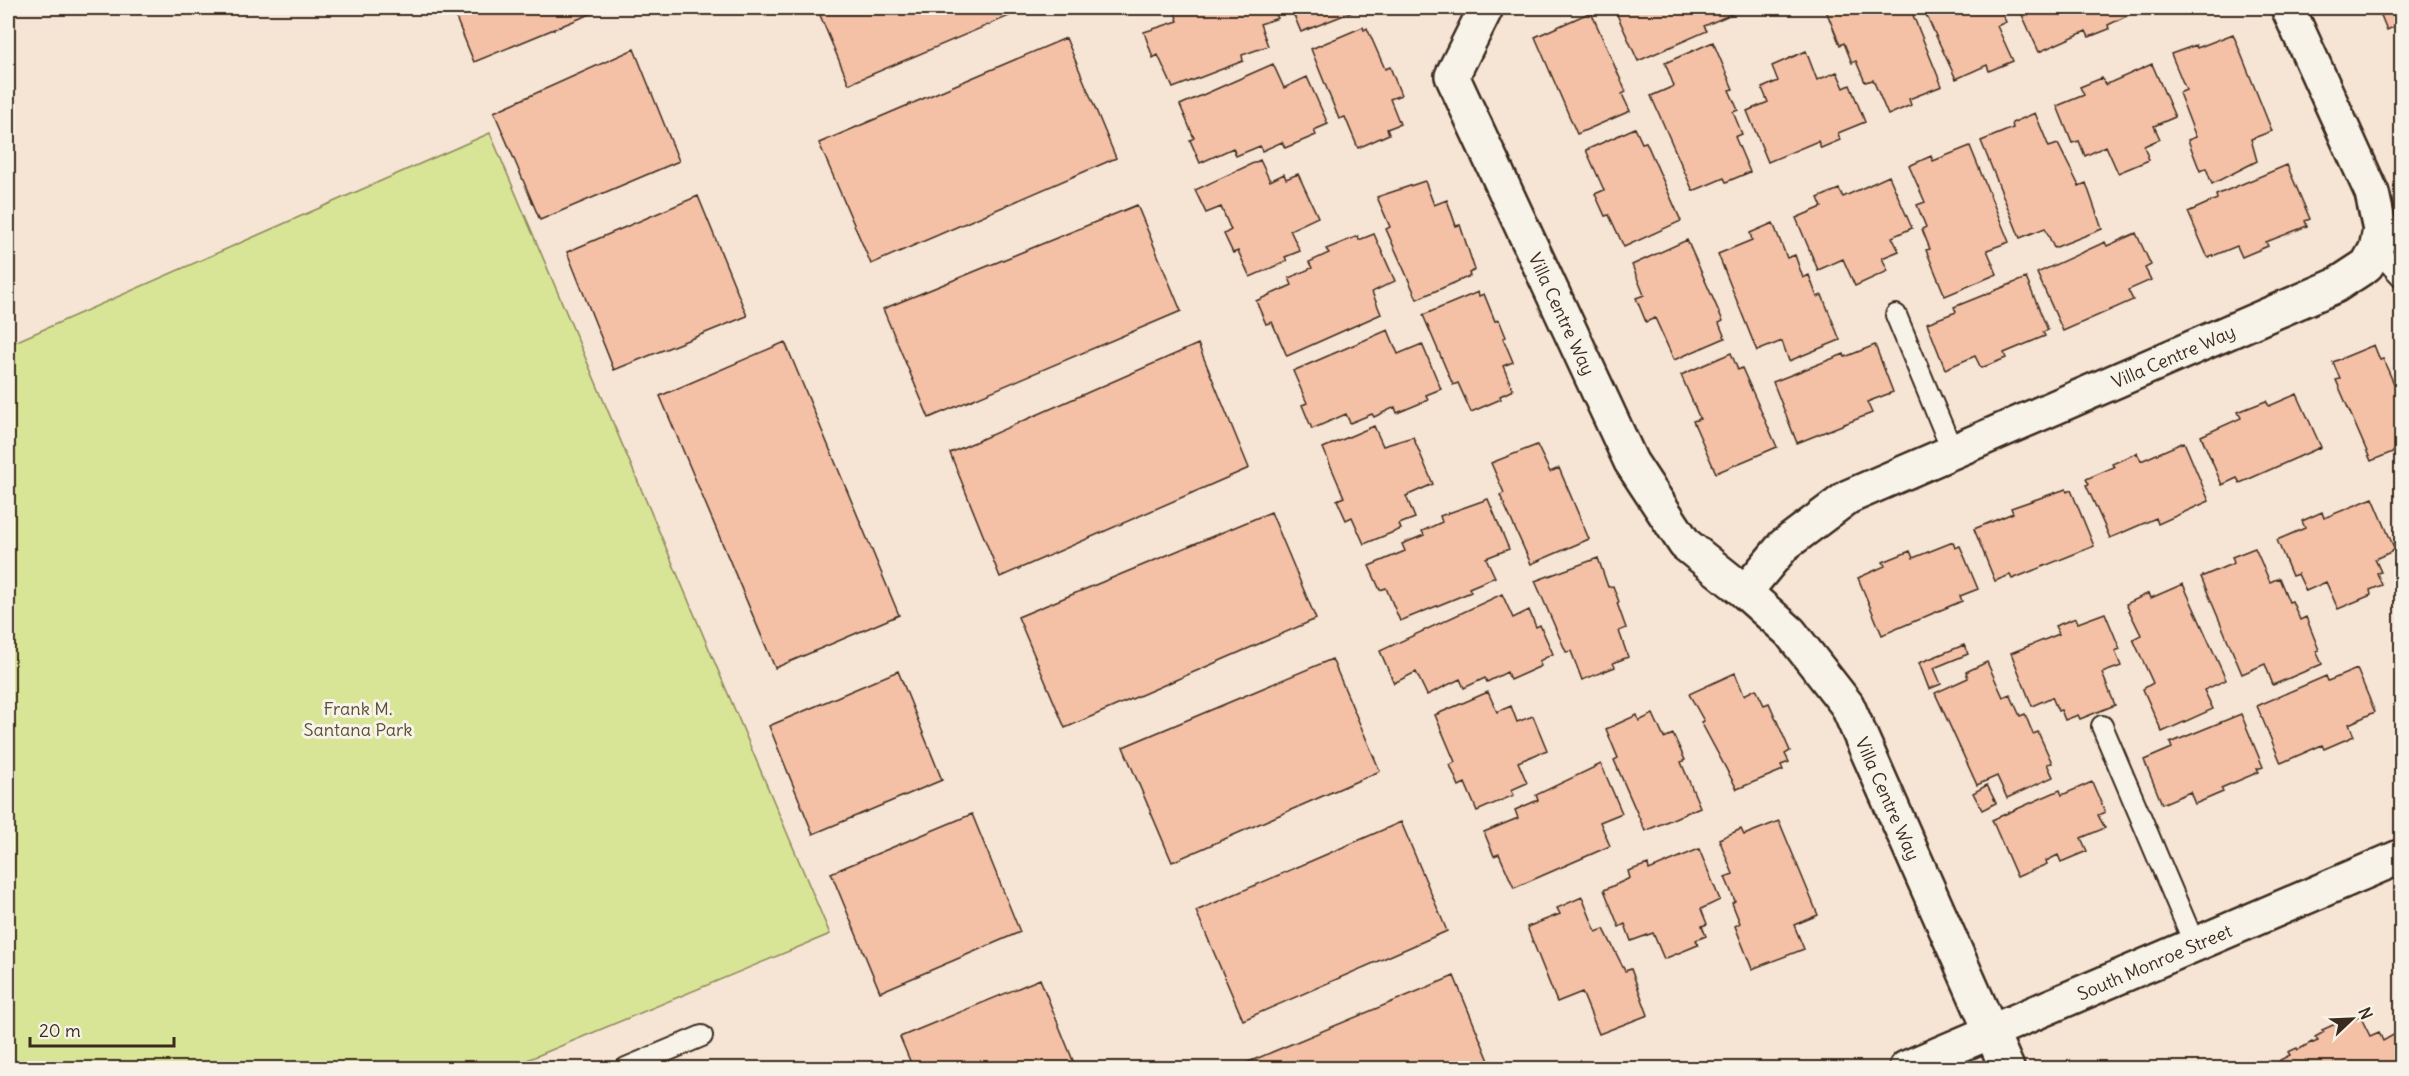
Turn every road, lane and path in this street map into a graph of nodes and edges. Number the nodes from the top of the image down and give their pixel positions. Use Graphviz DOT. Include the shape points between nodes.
graph roads {
  1 [pos="1486,8"];
  2 [pos="2288,8"];
  3 [pos="2376,249"];
  4 [pos="2402,277"];
  5 [pos="1896,315"];
  6 [pos="1952,450"];
  7 [pos="1744,592"];
  8 [pos="2102,726"];
  9 [pos="2402,856"];
  10 [pos="2195,945"];
  11 [pos="1992,1032"];
  12 [pos="702,1036"];
  13 [pos="626,1068"];
  14 [pos="1906,1068"];
  15 [pos="2007,1068"];
  1 -- 7 [label="street, Villa Centre Way" via="1452,76 1631,462 1685,544"];
  2 -- 3 [label="street" via="2372,194 2380,230"];
  3 -- 4 [label="lane"];
  3 -- 6 [label="street, Villa Centre Way" via="2367,266 2335,286"];
  5 -- 6 [label="lane"];
  6 -- 7 [label="street, Villa Centre Way" via="1848,497 1784,545"];
  7 -- 11 [label="street, Villa Centre Way" via="1790,632 1847,705"];
  8 -- 10 [label="lane"];
  9 -- 10 [label="street, South Monroe Street"];
  10 -- 11 [label="street, South Monroe Street"];
  11 -- 14 [label="street, South Monroe Street"];
  11 -- 15 [label="street, Villa Centre Way"];
  12 -- 13 [label="lane"];
}
